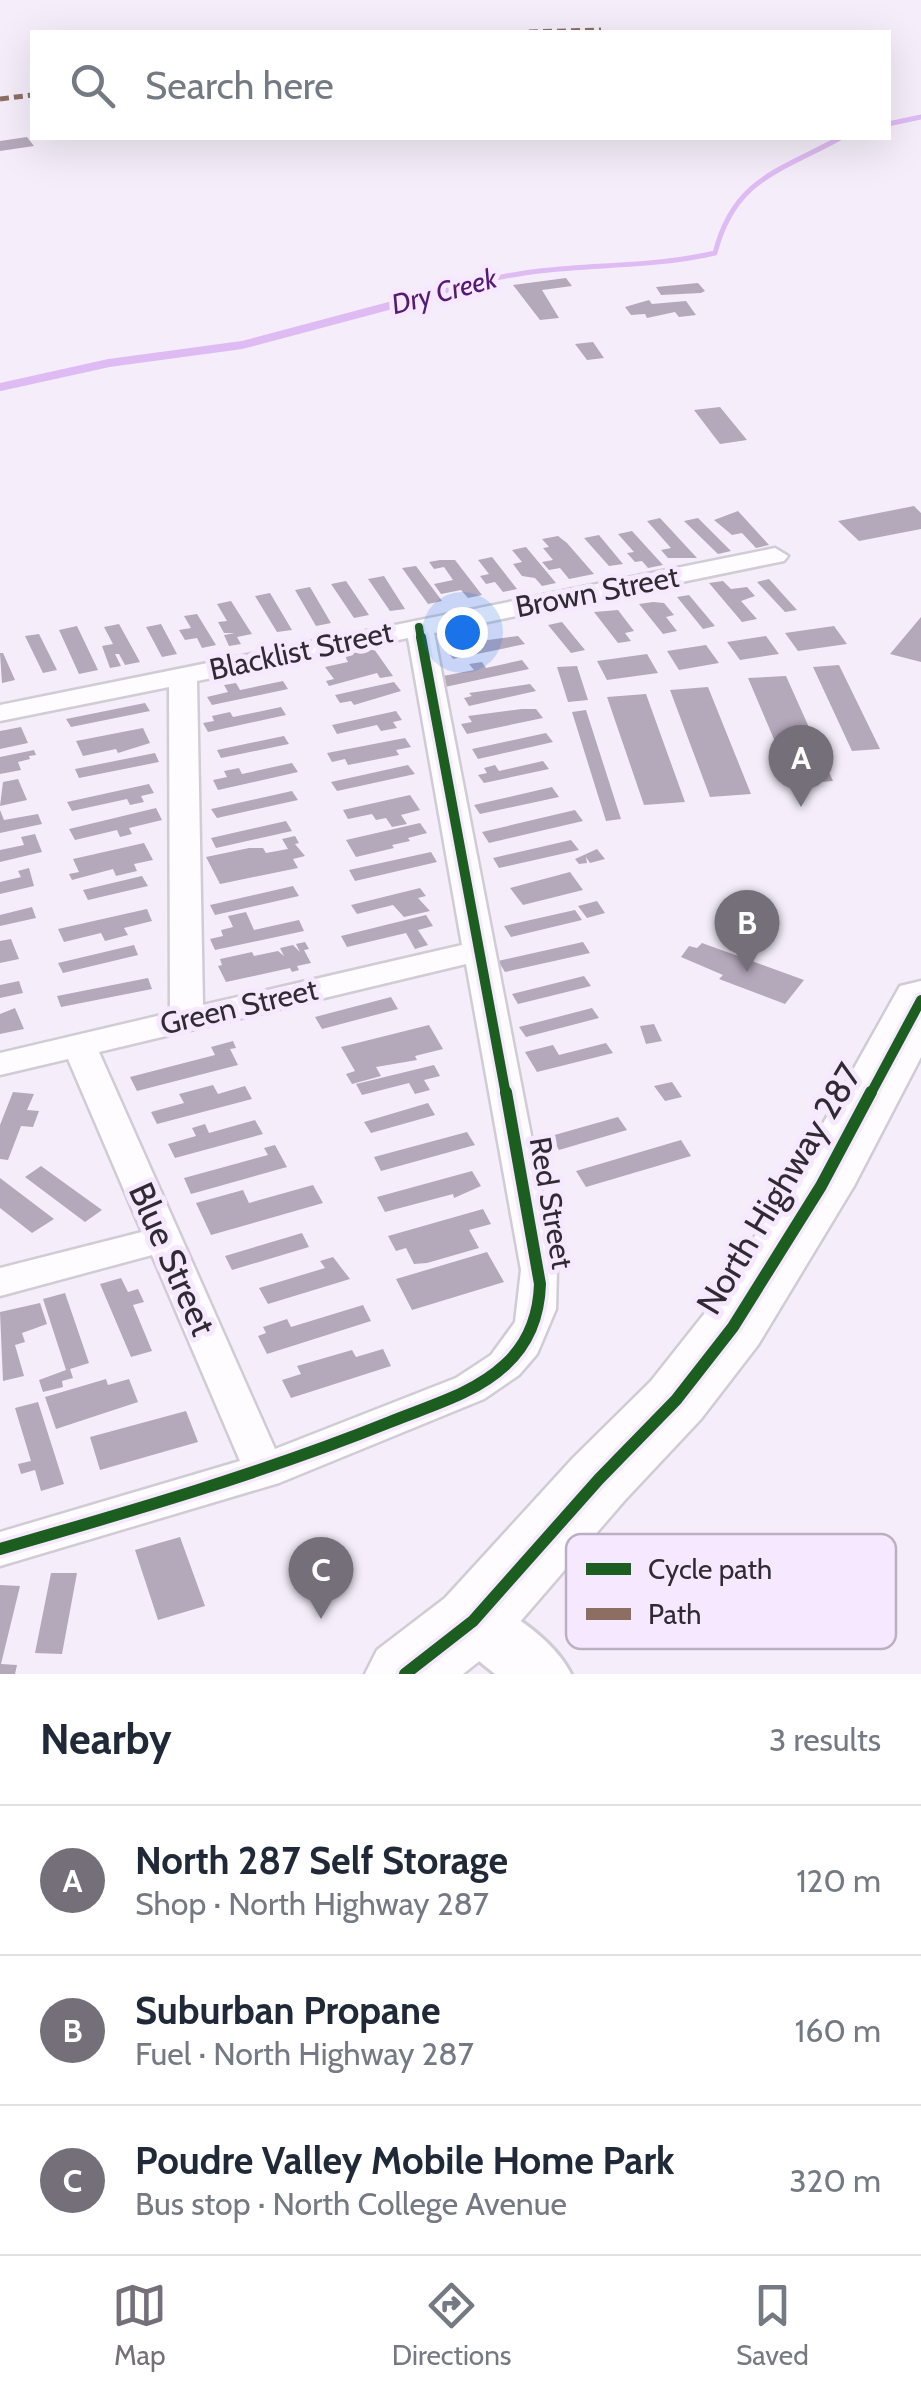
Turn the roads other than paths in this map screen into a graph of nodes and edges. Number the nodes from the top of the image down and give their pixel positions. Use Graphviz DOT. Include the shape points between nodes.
graph roads {
  1 [pos="776,556"];
  2 [pos="418,628"];
  3 [pos="183,675"];
  4 [pos="0,712"];
  5 [pos="478,950"];
  6 [pos="921,1000"];
  7 [pos="187,1020"];
  8 [pos="79,1045"];
  9 [pos="0,1064"];
  10 [pos="164,1239"];
  11 [pos="0,1282"];
  12 [pos="266,1472"];
  13 [pos="0,1549"];
  14 [pos="473,1621"];
  15 [pos="405,1674"];
  16 [pos="540,1674"];
  1 -- 2 [label="street, Brown Street"];
  2 -- 3 [label="street, Blacklist Street"];
  2 -- 5 [label="street, Red Street"];
  3 -- 4 [label="street, Blacklist Street"];
  3 -- 7 [label="street"];
  5 -- 7 [label="street, Green Street"];
  5 -- 12 [label="street, Red Street" via="539,1270 537,1320 514,1355 478,1385"];
  6 -- 14 [label="highway, North Highway 287" via="821,1186 733,1326 676,1400"];
  7 -- 8 [label="street, Green Street"];
  8 -- 9 [label="street, Green Street"];
  8 -- 10 [label="street, Blue Street"];
  10 -- 11 [label="street"];
  10 -- 12 [label="street, Blue Street"];
  12 -- 13 [label="street, Red Street"];
  14 -- 15 [label="highway, North Highway 287"];
  14 -- 16 [label="main road"];
}
